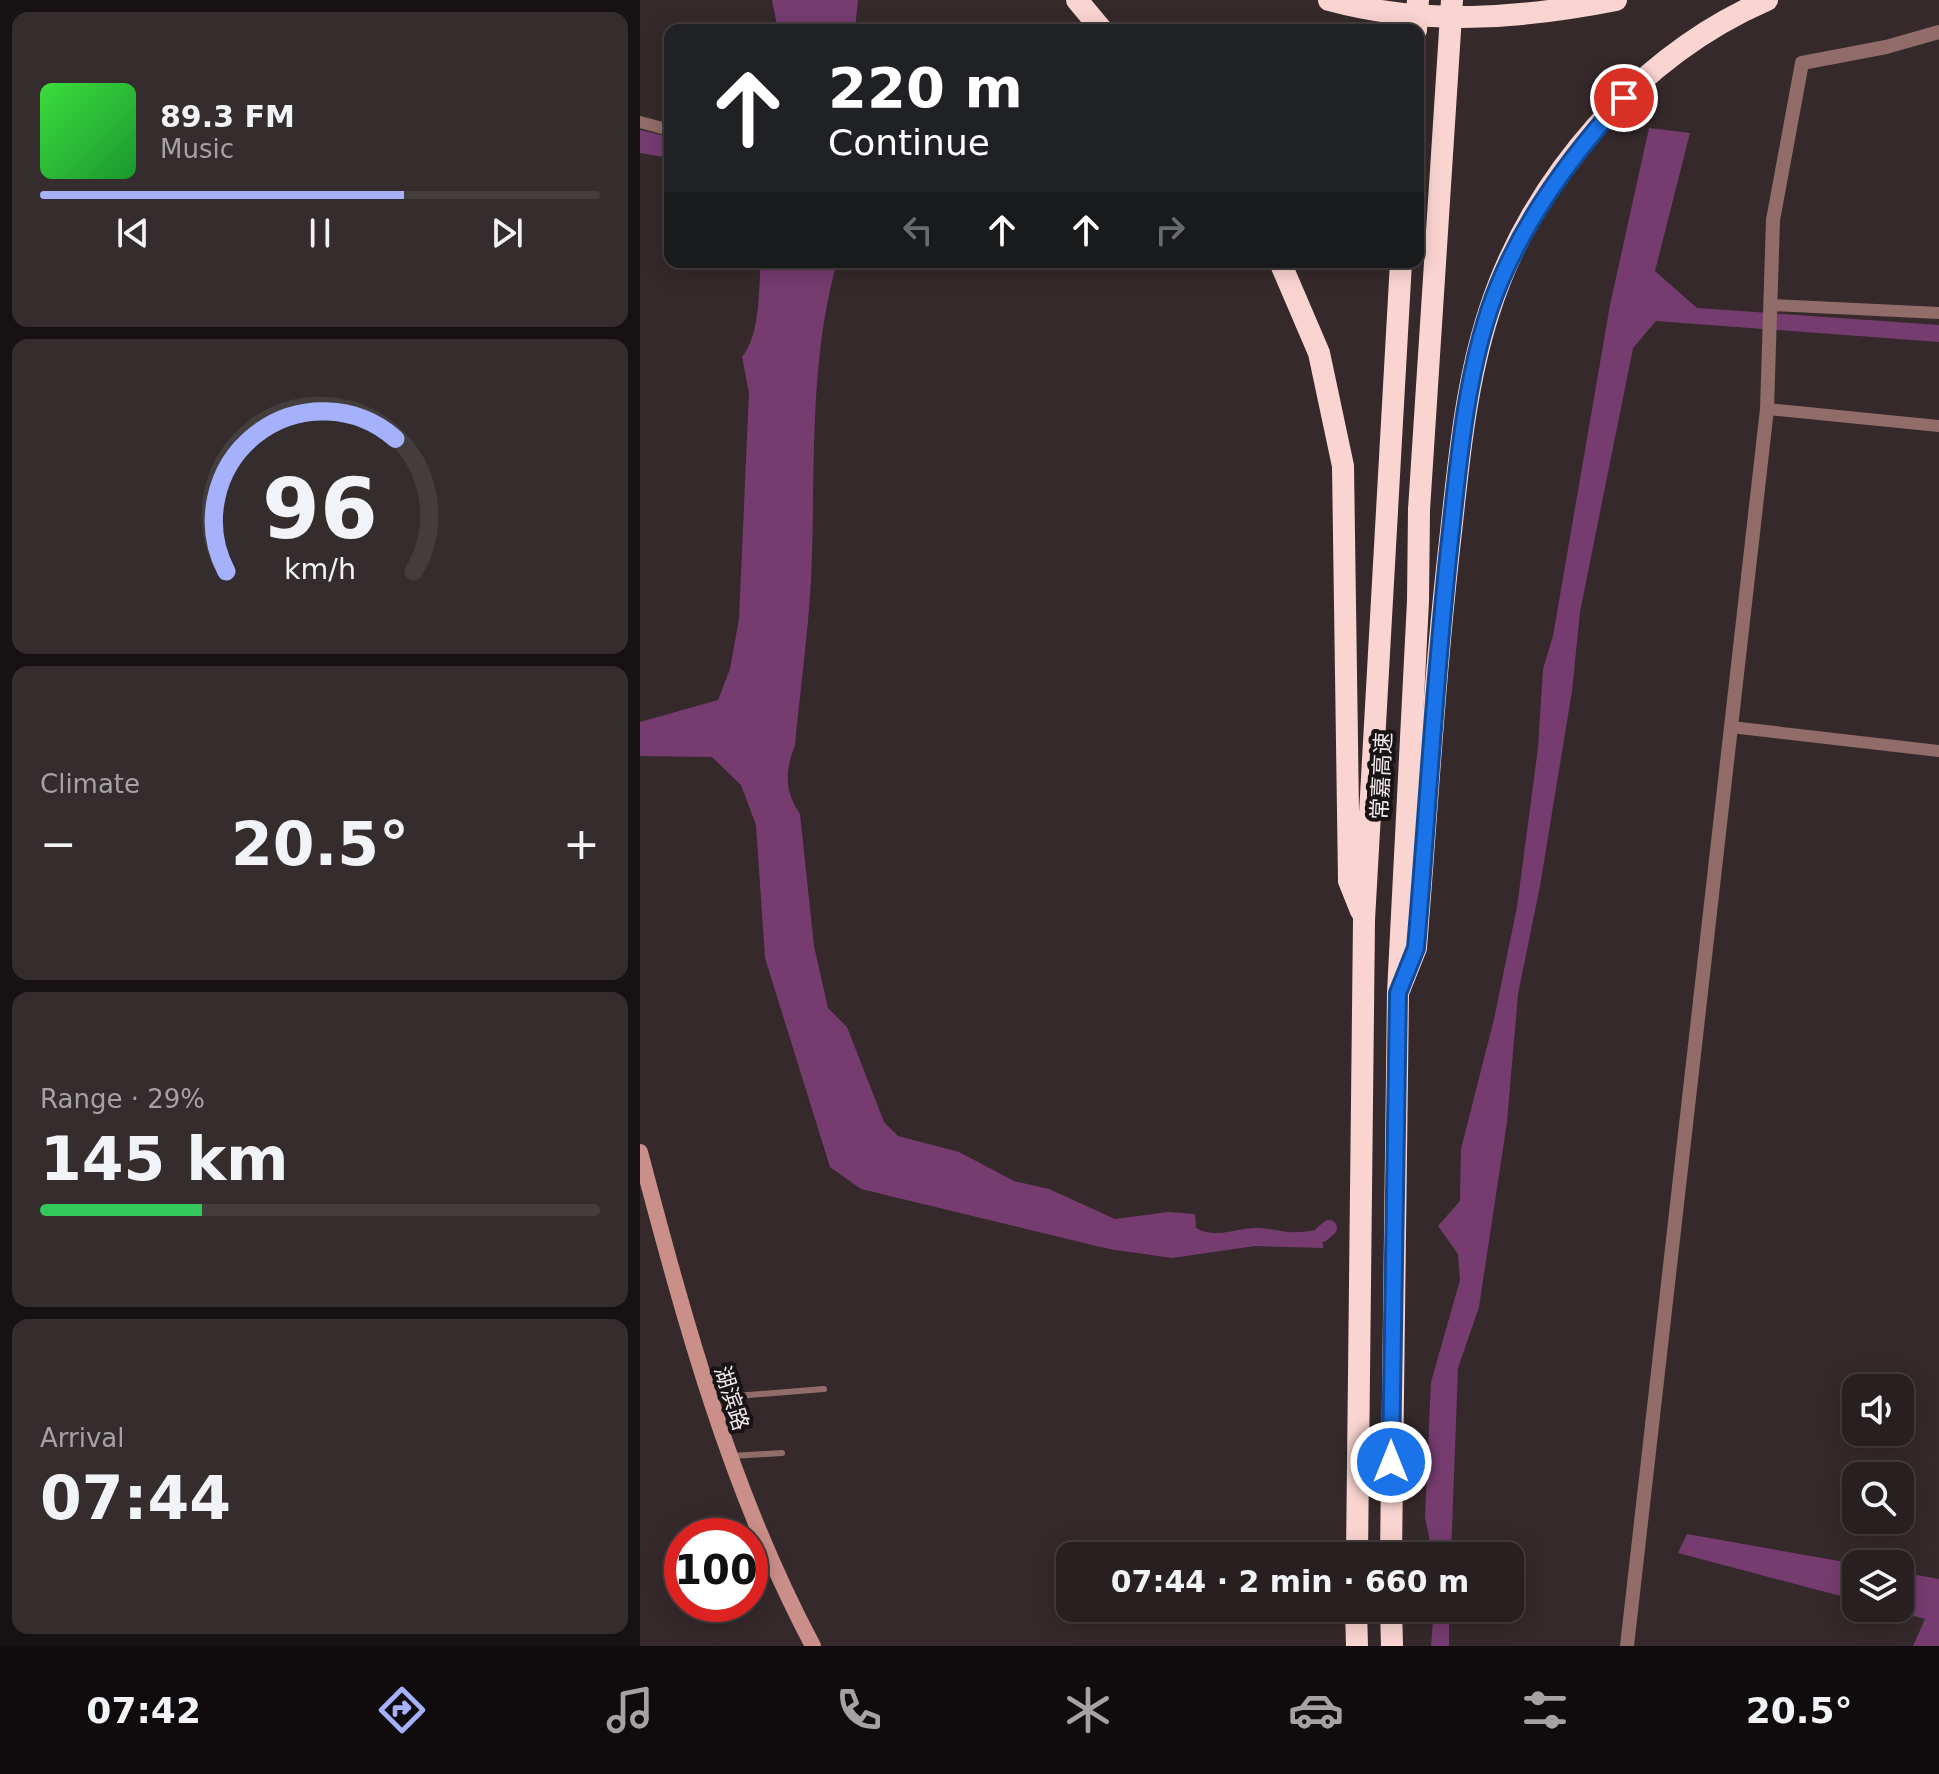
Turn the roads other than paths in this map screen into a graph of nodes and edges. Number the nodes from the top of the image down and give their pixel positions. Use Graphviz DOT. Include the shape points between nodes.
graph roads {
  1 [pos="1077,0"];
  2 [pos="1329,0"];
  3 [pos="1452,0"];
  4 [pos="1616,0"];
  5 [pos="1767,0"];
  6 [pos="1417,15"];
  7 [pos="1097,24"];
  8 [pos="1939,32"];
  9 [pos="640,122"];
  10 [pos="664,128"];
  11 [pos="1283,268"];
  12 [pos="1401,268"];
  13 [pos="1771,307"];
  14 [pos="1939,313"];
  15 [pos="1767,409"];
  16 [pos="1939,426"];
  17 [pos="1731,727"];
  18 [pos="1939,751"];
  19 [pos="1364,920"];
  20 [pos="1398,993"];
  21 [pos="640,1152"];
  22 [pos="824,1389"];
  23 [pos="708,1398"];
  24 [pos="782,1453"];
  25 [pos="728,1456"];
  26 [pos="1357,1542"];
  27 [pos="1391,1542"];
  28 [pos="1356,1622"];
  29 [pos="1391,1622"];
  30 [pos="813,1646"];
  31 [pos="1357,1646"];
  32 [pos="1392,1646"];
  33 [pos="1627,1646"];
  1 -- 7 [label="highway"];
  2 -- 6 [label="highway"];
  3 -- 20 [label="highway, 常嘉高速, bridge" via="1419,510"];
  4 -- 6 [label="highway" via="1511,17"];
  5 -- 20 [label="highway" via="1680,50 1596,128 1560,173 1520,238 1489,309 1471,382 1443,591 1416,948"];
  8 -- 13 [label="street" via="1802,63 1773,220"];
  9 -- 10 [label="street"];
  11 -- 19 [label="highway" via="1319,353 1341,454 1349,881"];
  12 -- 19 [label="highway, 常嘉高速"];
  13 -- 14 [label="street"];
  13 -- 15 [label="street"];
  15 -- 16 [label="street"];
  15 -- 17 [label="street"];
  17 -- 18 [label="street"];
  17 -- 33 [label="street"];
  19 -- 26 [label="highway, 常嘉高速"];
  20 -- 27 [label="highway, 常嘉高速"];
  21 -- 23 [label="main road, 湖滨路"];
  22 -- 23 [label="lane"];
  23 -- 25 [label="main road, 湖滨路"];
  24 -- 25 [label="lane"];
  25 -- 30 [label="main road, 湖滨路"];
  28 -- 31 [label="highway"];
  29 -- 32 [label="highway"];
}
